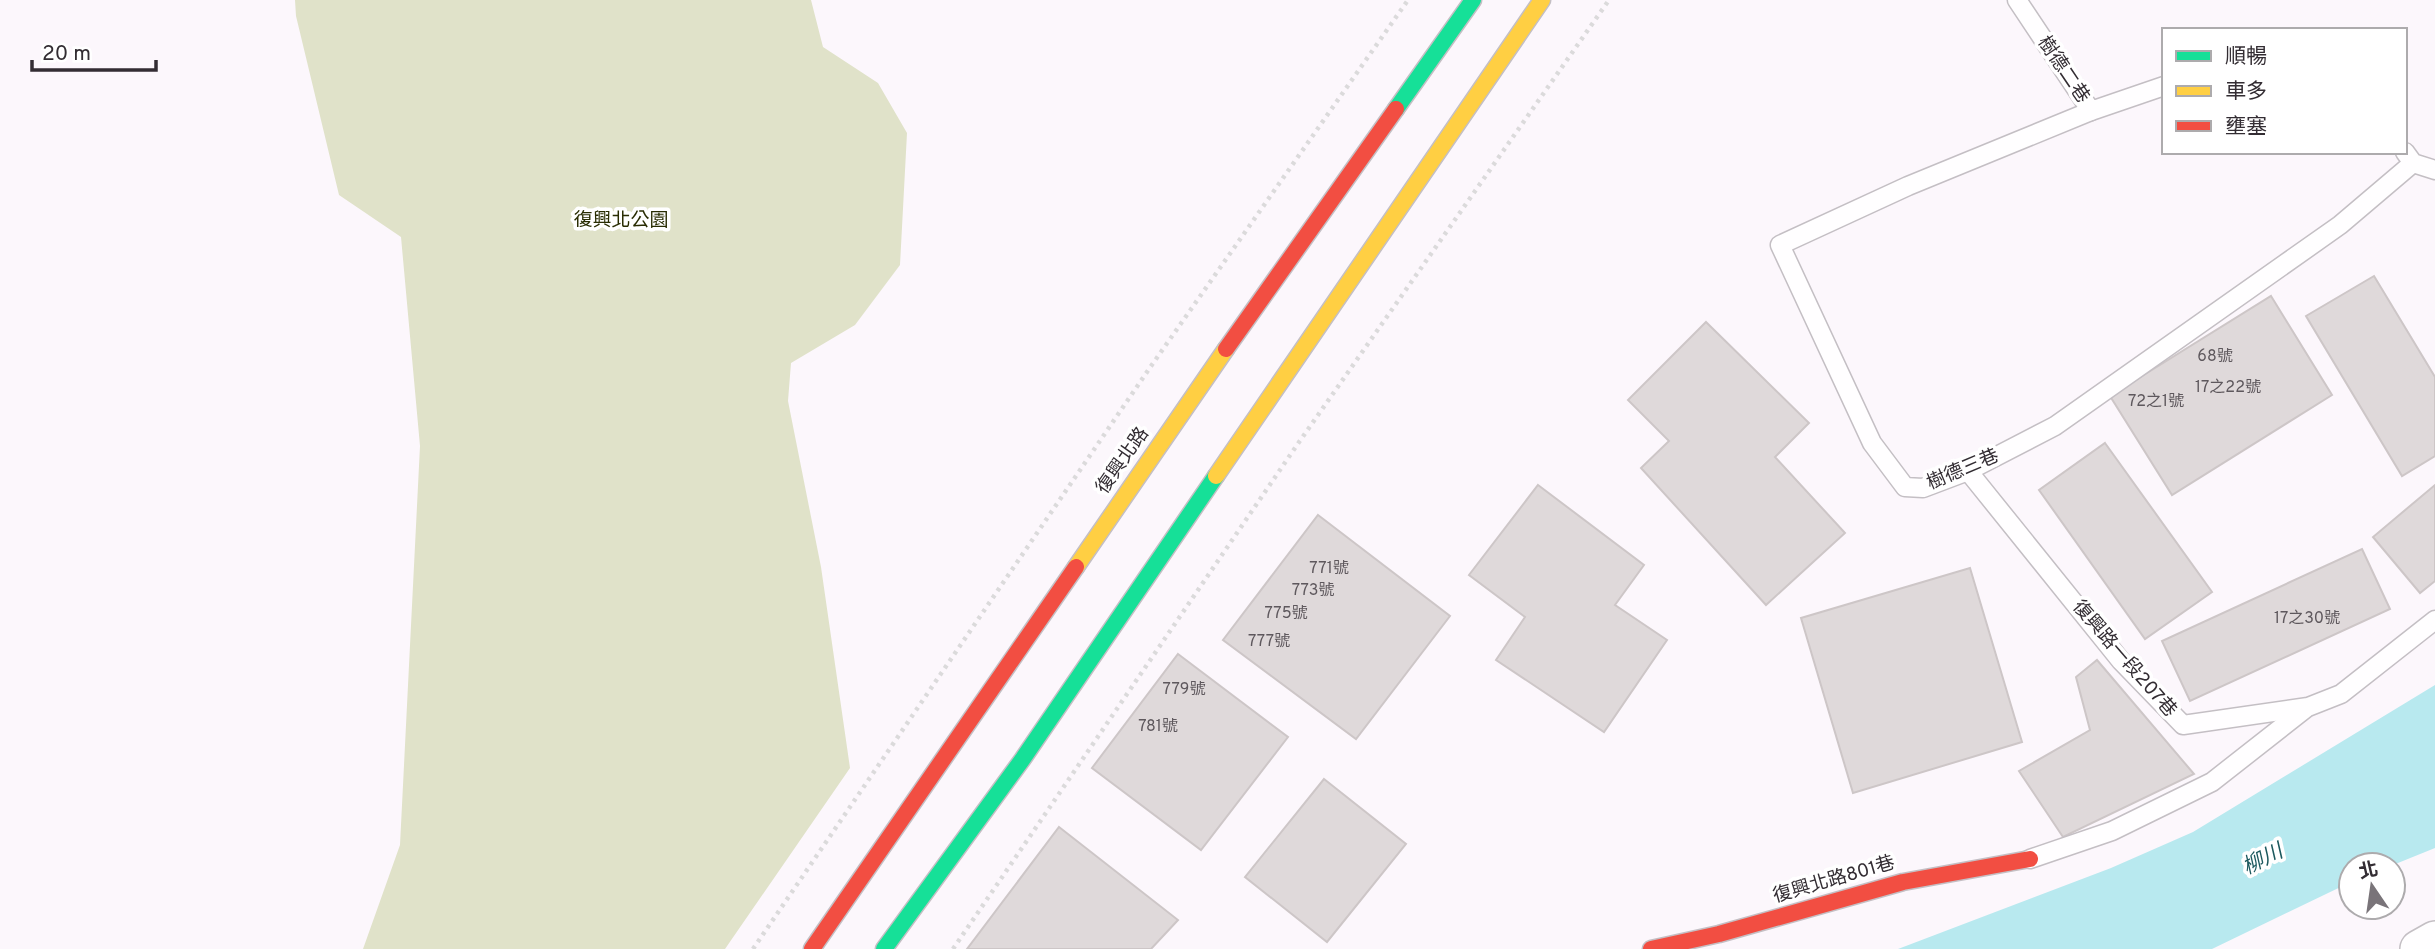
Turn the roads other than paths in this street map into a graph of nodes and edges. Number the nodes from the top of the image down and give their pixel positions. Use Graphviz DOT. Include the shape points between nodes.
graph roads {
  1 [pos="1473,0"];
  2 [pos="1542,0"];
  3 [pos="2017,0"];
  4 [pos="2162,87"];
  5 [pos="2091,111"];
  6 [pos="2409,158"];
  7 [pos="2435,170"];
  8 [pos="1968,471"];
  9 [pos="2435,620"];
  10 [pos="2308,707"];
  11 [pos="2030,859"];
  12 [pos="2435,940"];
  13 [pos="812,949"];
  14 [pos="884,949"];
  15 [pos="1651,949"];
  16 [pos="2419,949"];
  1 -- 13 [label="street, 復興北路"];
  2 -- 14 [label="street" via="1022,760"];
  3 -- 5 [label="lane, 樹德二巷"];
  4 -- 5 [label="lane, 樹德二巷"];
  5 -- 8 [label="lane, 樹德三巷" via="1908,186 1780,245 1872,443 1905,487 1923,488"];
  6 -- 7 [label="lane"];
  6 -- 8 [label="lane, 樹德三巷" via="2340,225 2055,426"];
  8 -- 10 [label="lane, 復興路一段207巷" via="2122,662 2183,725"];
  9 -- 10 [label="lane, 復興路一段207巷" via="2341,694"];
  10 -- 11 [label="lane" via="2212,782 2112,831"];
  11 -- 15 [label="street, 復興北路801巷" via="1903,881"];
  12 -- 16 [label="street"];
}
